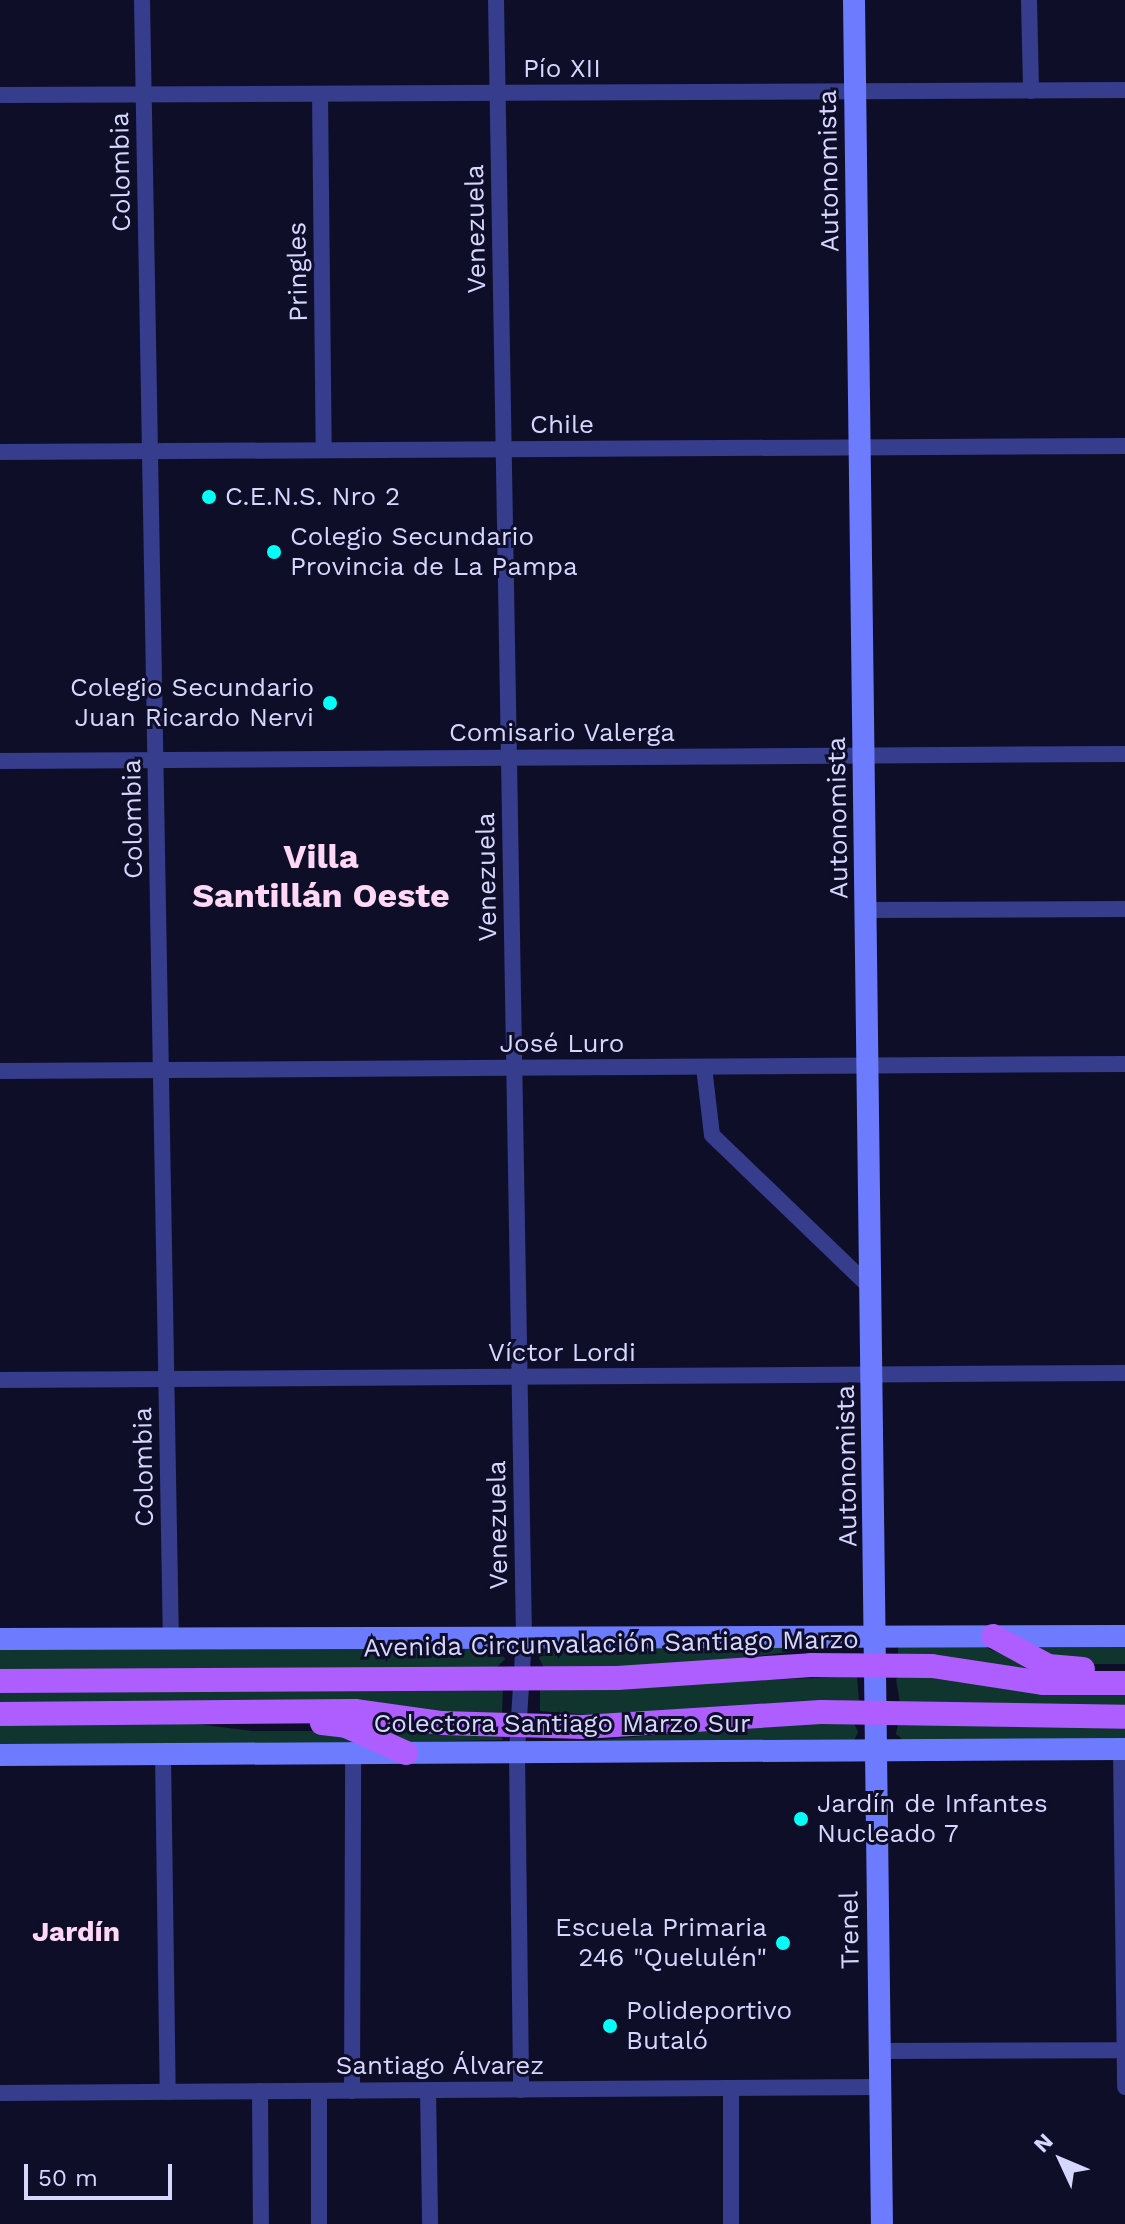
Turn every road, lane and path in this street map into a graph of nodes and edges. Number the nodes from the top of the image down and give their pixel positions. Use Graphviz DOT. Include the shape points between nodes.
graph roads {
  1 [pos="142,0"];
  2 [pos="496,0"];
  3 [pos="854,0"];
  4 [pos="1029,0"];
  5 [pos="1125,90"];
  6 [pos="855,91"];
  7 [pos="1031,91"];
  8 [pos="497,93"];
  9 [pos="144,94"];
  10 [pos="320,94"];
  11 [pos="0,95"];
  12 [pos="1125,446"];
  13 [pos="861,448"];
  14 [pos="504,449"];
  15 [pos="324,450"];
  16 [pos="150,451"];
  17 [pos="0,452"];
  18 [pos="1125,754"];
  19 [pos="865,755"];
  20 [pos="509,758"];
  21 [pos="156,760"];
  22 [pos="0,761"];
  23 [pos="1125,909"];
  24 [pos="867,910"];
  25 [pos="1125,1064"];
  26 [pos="870,1066"];
  27 [pos="704,1067"];
  28 [pos="514,1068"];
  29 [pos="161,1070"];
  30 [pos="0,1071"];
  31 [pos="873,1290"];
  32 [pos="1125,1373"];
  33 [pos="874,1374"];
  34 [pos="520,1377"];
  35 [pos="167,1379"];
  36 [pos="0,1380"];
  37 [pos="878,1636"];
  38 [pos="993,1636"];
  39 [pos="1125,1636"];
  40 [pos="524,1637"];
  41 [pos="171,1638"];
  42 [pos="0,1639"];
  43 [pos="877,1666"];
  44 [pos="1125,1670"];
  45 [pos="522,1677"];
  46 [pos="0,1681"];
  47 [pos="1125,1683"];
  48 [pos="205,1712"];
  49 [pos="877,1712"];
  50 [pos="0,1714"];
  51 [pos="1125,1717"];
  52 [pos="519,1725"];
  53 [pos="1123,1749"];
  54 [pos="876,1750"];
  55 [pos="517,1752"];
  56 [pos="353,1753"];
  57 [pos="406,1753"];
  58 [pos="163,1754"];
  59 [pos="0,1755"];
  60 [pos="1125,2050"];
  61 [pos="880,2051"];
  62 [pos="880,2087"];
  63 [pos="1125,2087"];
  64 [pos="731,2088"];
  65 [pos="428,2090"];
  66 [pos="521,2090"];
  67 [pos="260,2091"];
  68 [pos="319,2091"];
  69 [pos="352,2091"];
  70 [pos="168,2092"];
  71 [pos="0,2093"];
  72 [pos="261,2224"];
  73 [pos="319,2224"];
  74 [pos="430,2224"];
  75 [pos="731,2224"];
  76 [pos="882,2224"];
  1 -- 9 [label="street, Colombia"];
  2 -- 8 [label="street, Venezuela"];
  3 -- 6 [label="street, Autonomista"];
  4 -- 7 [label="street"];
  5 -- 7 [label="street, Pío XII"];
  6 -- 7 [label="street, Pío XII"];
  6 -- 8 [label="street, Pío XII"];
  6 -- 13 [label="street, Autonomista"];
  8 -- 10 [label="street, Pío XII"];
  8 -- 14 [label="street, Venezuela"];
  9 -- 10 [label="street, Pío XII"];
  9 -- 11 [label="street, Pío XII"];
  9 -- 16 [label="street, Colombia"];
  10 -- 15 [label="street, Pringles"];
  12 -- 13 [label="street, Chile"];
  13 -- 14 [label="street, Chile"];
  13 -- 19 [label="street, Autonomista"];
  14 -- 15 [label="street, Chile"];
  14 -- 20 [label="street, Venezuela"];
  15 -- 16 [label="street, Chile"];
  16 -- 17 [label="street, Chile"];
  16 -- 21 [label="street, Colombia"];
  18 -- 19 [label="street, Comisario Valerga"];
  19 -- 20 [label="street, Comisario Valerga"];
  19 -- 24 [label="street, Autonomista"];
  20 -- 21 [label="street, Comisario Valerga"];
  20 -- 28 [label="street, Venezuela"];
  21 -- 22 [label="street, Comisario Valerga"];
  21 -- 29 [label="street, Colombia"];
  23 -- 24 [label="street"];
  24 -- 26 [label="street, Autonomista"];
  25 -- 26 [label="street, José Luro"];
  26 -- 27 [label="street, José Luro"];
  26 -- 31 [label="street, Autonomista"];
  27 -- 28 [label="street, José Luro"];
  27 -- 31 [label="street" via="712,1135"];
  28 -- 29 [label="street, José Luro"];
  28 -- 34 [label="street, Venezuela"];
  29 -- 30 [label="street, José Luro"];
  29 -- 35 [label="street, Colombia"];
  31 -- 33 [label="street, Autonomista"];
  32 -- 33 [label="street, Víctor Lordi"];
  33 -- 34 [label="street, Víctor Lordi"];
  33 -- 37 [label="street, Autonomista"];
  34 -- 35 [label="street, Víctor Lordi"];
  34 -- 40 [label="street, Venezuela"];
  35 -- 36 [label="street, Víctor Lordi"];
  35 -- 41 [label="street, Colombia"];
  37 -- 38 [label="street"];
  37 -- 40 [label="street"];
  37 -- 43 [label="street, Trenel"];
  38 -- 39 [label="street"];
  38 -- 44 [label="main road" via="1052,1668"];
  40 -- 41 [label="street"];
  40 -- 45 [label="street, Venezuela"];
  41 -- 42 [label="street"];
  43 -- 45 [label="main road, Avenida Circunvalación Santiago Marzo"];
  43 -- 47 [label="main road, Avenida Circunvalación Santiago Marzo" via="962,1669 1043,1683"];
  43 -- 49 [label="street, Trenel"];
  45 -- 46 [label="main road, Avenida Circunvalación Santiago Marzo"];
  45 -- 52 [label="street, Venezuela"];
  48 -- 50 [label="main road"];
  48 -- 52 [label="main road" via="355,1711 442,1723"];
  48 -- 57 [label="main road" via="250,1722 340,1724"];
  49 -- 51 [label="main road"];
  49 -- 52 [label="main road" via="595,1727"];
  49 -- 54 [label="street, Trenel"];
  52 -- 55 [label="street, Venezuela"];
  53 -- 54 [label="street, Colectora Santiago Marzo Sur"];
  53 -- 60 [label="street"];
  54 -- 55 [label="street, Colectora Santiago Marzo Sur"];
  54 -- 61 [label="street, Trenel"];
  55 -- 57 [label="street, Colectora Santiago Marzo Sur"];
  55 -- 66 [label="street, Venezuela"];
  56 -- 57 [label="street, Colectora Santiago Marzo Sur"];
  56 -- 58 [label="street, Colectora Santiago Marzo Sur"];
  56 -- 69 [label="street"];
  58 -- 59 [label="street, Colectora Santiago Marzo Sur"];
  58 -- 70 [label="street"];
  60 -- 61 [label="street"];
  60 -- 63 [label="street"];
  61 -- 62 [label="street, Trenel"];
  62 -- 64 [label="street, Santiago Álvarez"];
  62 -- 76 [label="street, Trenel"];
  64 -- 66 [label="street, Santiago Álvarez"];
  64 -- 75 [label="street"];
  65 -- 66 [label="street, Santiago Álvarez"];
  65 -- 69 [label="street, Santiago Álvarez"];
  65 -- 74 [label="street"];
  67 -- 68 [label="street, Santiago Álvarez"];
  67 -- 70 [label="street, Santiago Álvarez"];
  67 -- 72 [label="street"];
  68 -- 69 [label="street, Santiago Álvarez"];
  68 -- 73 [label="street"];
  70 -- 71 [label="street, Santiago Álvarez"];
}
